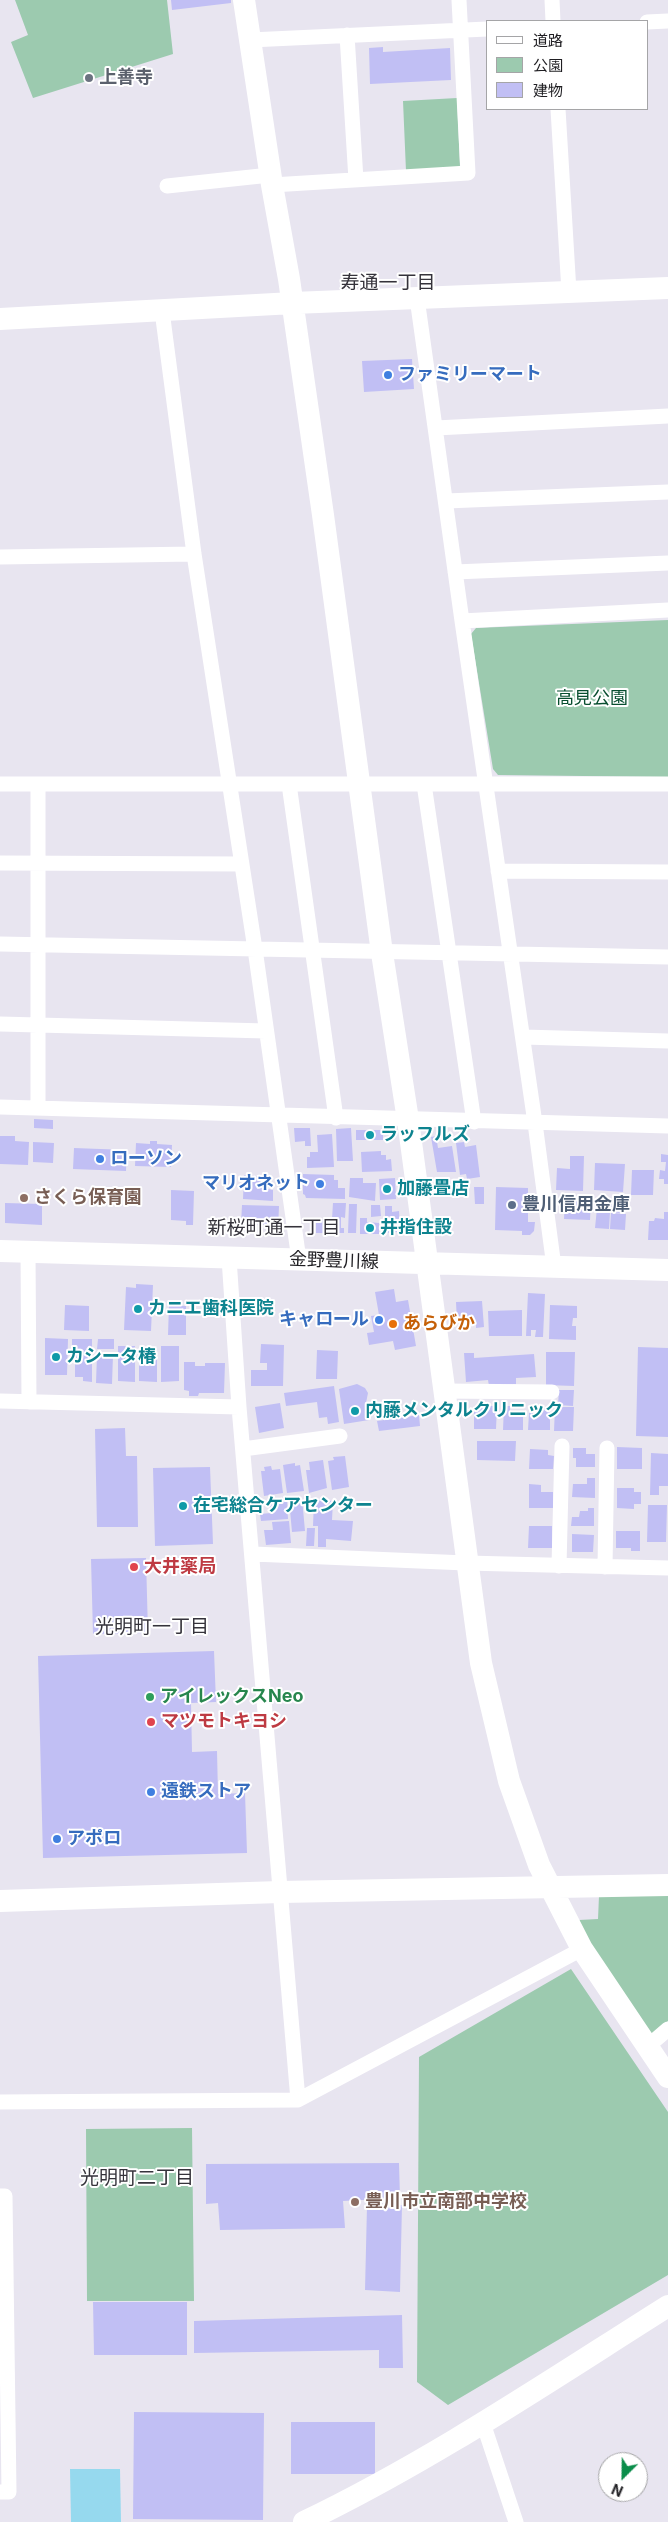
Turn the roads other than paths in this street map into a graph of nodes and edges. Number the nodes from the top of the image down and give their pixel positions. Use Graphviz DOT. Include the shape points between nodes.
graph roads {
  1 [pos="244,0"];
  2 [pos="459,0"];
  3 [pos="552,0"];
  4 [pos="553,20"];
  5 [pos="668,21"];
  6 [pos="648,22"];
  7 [pos="486,29"];
  8 [pos="460,30"];
  9 [pos="347,35"];
  10 [pos="250,40"];
  11 [pos="558,110"];
  12 [pos="271,180"];
  13 [pos="356,180"];
  14 [pos="167,186"];
  15 [pos="668,288"];
  16 [pos="569,292"];
  17 [pos="417,298"];
  18 [pos="293,303"];
  19 [pos="162,311"];
  20 [pos="0,318"];
  21 [pos="668,416"];
  22 [pos="436,428"];
  23 [pos="668,492"];
  24 [pos="446,501"];
  25 [pos="194,554"];
  26 [pos="0,557"];
  27 [pos="668,563"];
  28 [pos="455,572"];
  29 [pos="668,610"];
  30 [pos="462,621"];
  31 [pos="359,783"];
  32 [pos="0,784"];
  33 [pos="38,784"];
  34 [pos="230,784"];
  35 [pos="289,784"];
  36 [pos="424,784"];
  37 [pos="486,784"];
  38 [pos="668,784"];
  39 [pos="0,863"];
  40 [pos="39,864"];
  41 [pos="241,864"];
  42 [pos="498,871"];
  43 [pos="668,872"];
  44 [pos="0,944"];
  45 [pos="39,945"];
  46 [pos="255,949"];
  47 [pos="312,950"];
  48 [pos="382,953"];
  49 [pos="449,954"];
  50 [pos="510,954"];
  51 [pos="668,957"];
  52 [pos="0,1024"];
  53 [pos="39,1025"];
  54 [pos="266,1031"];
  55 [pos="523,1037"];
  56 [pos="668,1041"];
  57 [pos="0,1107"];
  58 [pos="38,1108"];
  59 [pos="278,1117"];
  60 [pos="336,1118"];
  61 [pos="408,1120"];
  62 [pos="474,1122"];
  63 [pos="535,1123"];
  64 [pos="668,1126"];
  65 [pos="0,1251"];
  66 [pos="28,1252"];
  67 [pos="229,1258"];
  68 [pos="299,1260"];
  69 [pos="426,1264"];
  70 [pos="554,1267"];
  71 [pos="668,1270"];
  72 [pos="443,1391"];
  73 [pos="552,1392"];
  74 [pos="0,1401"];
  75 [pos="29,1402"];
  76 [pos="239,1407"];
  77 [pos="340,1436"];
  78 [pos="562,1446"];
  79 [pos="607,1448"];
  80 [pos="243,1449"];
  81 [pos="253,1554"];
  82 [pos="466,1563"];
  83 [pos="559,1566"];
  84 [pos="605,1567"];
  85 [pos="668,1568"];
  86 [pos="668,1885"];
  87 [pos="550,1887"];
  88 [pos="280,1892"];
  89 [pos="0,1901"];
  90 [pos="582,1949"];
  91 [pos="668,2029"];
  92 [pos="647,2047"];
  93 [pos="668,2077"];
  94 [pos="298,2100"];
  95 [pos="0,2102"];
  96 [pos="0,2196"];
  97 [pos="3,2304"];
  98 [pos="668,2306"];
  99 [pos="4,2402"];
  100 [pos="483,2423"];
  101 [pos="0,2492"];
  102 [pos="304,2522"];
  103 [pos="516,2522"];
  1 -- 10 [label="street"];
  2 -- 8 [label="street"];
  3 -- 4 [label="street"];
  5 -- 6 [label="street"];
  7 -- 8 [label="street"];
  8 -- 9 [label="street"];
  8 -- 13 [label="street" via="468,173"];
  9 -- 10 [label="street"];
  9 -- 13 [label="street"];
  10 -- 12 [label="street"];
  11 -- 16 [label="street"];
  12 -- 13 [label="street"];
  12 -- 14 [label="street"];
  12 -- 18 [label="street"];
  15 -- 16 [label="street"];
  16 -- 17 [label="street"];
  17 -- 18 [label="street"];
  17 -- 22 [label="street"];
  18 -- 19 [label="street"];
  18 -- 31 [label="street"];
  19 -- 20 [label="street"];
  19 -- 25 [label="street"];
  21 -- 22 [label="street"];
  22 -- 24 [label="street"];
  23 -- 24 [label="street"];
  24 -- 28 [label="street"];
  25 -- 26 [label="street"];
  25 -- 34 [label="street"];
  27 -- 28 [label="street"];
  28 -- 30 [label="street"];
  29 -- 30 [label="street"];
  30 -- 37 [label="street"];
  31 -- 35 [label="street"];
  31 -- 36 [label="street"];
  31 -- 48 [label="street"];
  32 -- 33 [label="street"];
  33 -- 34 [label="street"];
  33 -- 40 [label="street"];
  34 -- 35 [label="street"];
  34 -- 41 [label="street"];
  35 -- 47 [label="street"];
  36 -- 37 [label="street"];
  36 -- 49 [label="street"];
  37 -- 38 [label="street"];
  37 -- 42 [label="street"];
  39 -- 40 [label="street"];
  40 -- 41 [label="street"];
  40 -- 45 [label="street"];
  41 -- 46 [label="street"];
  42 -- 43 [label="street"];
  42 -- 50 [label="street"];
  44 -- 45 [label="street"];
  45 -- 46 [label="street"];
  45 -- 53 [label="street"];
  46 -- 47 [label="street"];
  46 -- 54 [label="street"];
  47 -- 48 [label="street"];
  47 -- 60 [label="street"];
  48 -- 49 [label="street"];
  48 -- 61 [label="street"];
  49 -- 50 [label="street"];
  49 -- 62 [label="street"];
  50 -- 51 [label="street"];
  50 -- 55 [label="street"];
  52 -- 53 [label="street"];
  53 -- 54 [label="street"];
  53 -- 58 [label="street"];
  54 -- 59 [label="street"];
  55 -- 56 [label="street"];
  55 -- 63 [label="street"];
  57 -- 58 [label="street"];
  58 -- 59 [label="street"];
  59 -- 60 [label="street"];
  59 -- 68 [label="street"];
  60 -- 61 [label="street"];
  61 -- 62 [label="street"];
  61 -- 69 [label="street"];
  62 -- 63 [label="street"];
  63 -- 64 [label="street"];
  63 -- 70 [label="street"];
  65 -- 66 [label="street, 金野豊川線"];
  66 -- 67 [label="street, 金野豊川線"];
  66 -- 75 [label="street"];
  67 -- 68 [label="street, 金野豊川線"];
  67 -- 76 [label="street"];
  68 -- 69 [label="street, 金野豊川線"];
  69 -- 70 [label="street, 金野豊川線"];
  69 -- 72 [label="street"];
  70 -- 71 [label="street, 金野豊川線"];
  72 -- 73 [label="street"];
  72 -- 82 [label="street"];
  74 -- 75 [label="street"];
  75 -- 76 [label="street"];
  76 -- 80 [label="street"];
  77 -- 80 [label="street"];
  78 -- 83 [label="street"];
  79 -- 84 [label="street"];
  80 -- 81 [label="street"];
  81 -- 82 [label="street"];
  81 -- 88 [label="street"];
  82 -- 83 [label="street"];
  82 -- 87 [label="street" via="481,1663 509,1781 539,1866"];
  83 -- 84 [label="street"];
  84 -- 85 [label="street"];
  86 -- 87 [label="street"];
  87 -- 88 [label="street"];
  87 -- 90 [label="street"];
  88 -- 89 [label="street"];
  88 -- 94 [label="street"];
  90 -- 92 [label="street"];
  90 -- 94 [label="street"];
  91 -- 92 [label="street"];
  92 -- 93 [label="street"];
  94 -- 95 [label="street"];
  96 -- 97 [label="street" via="5,2196"];
  97 -- 99 [label="street"];
  98 -- 100 [label="street"];
  99 -- 101 [label="street" via="9,2492"];
  100 -- 102 [label="street"];
  100 -- 103 [label="street"];
}
